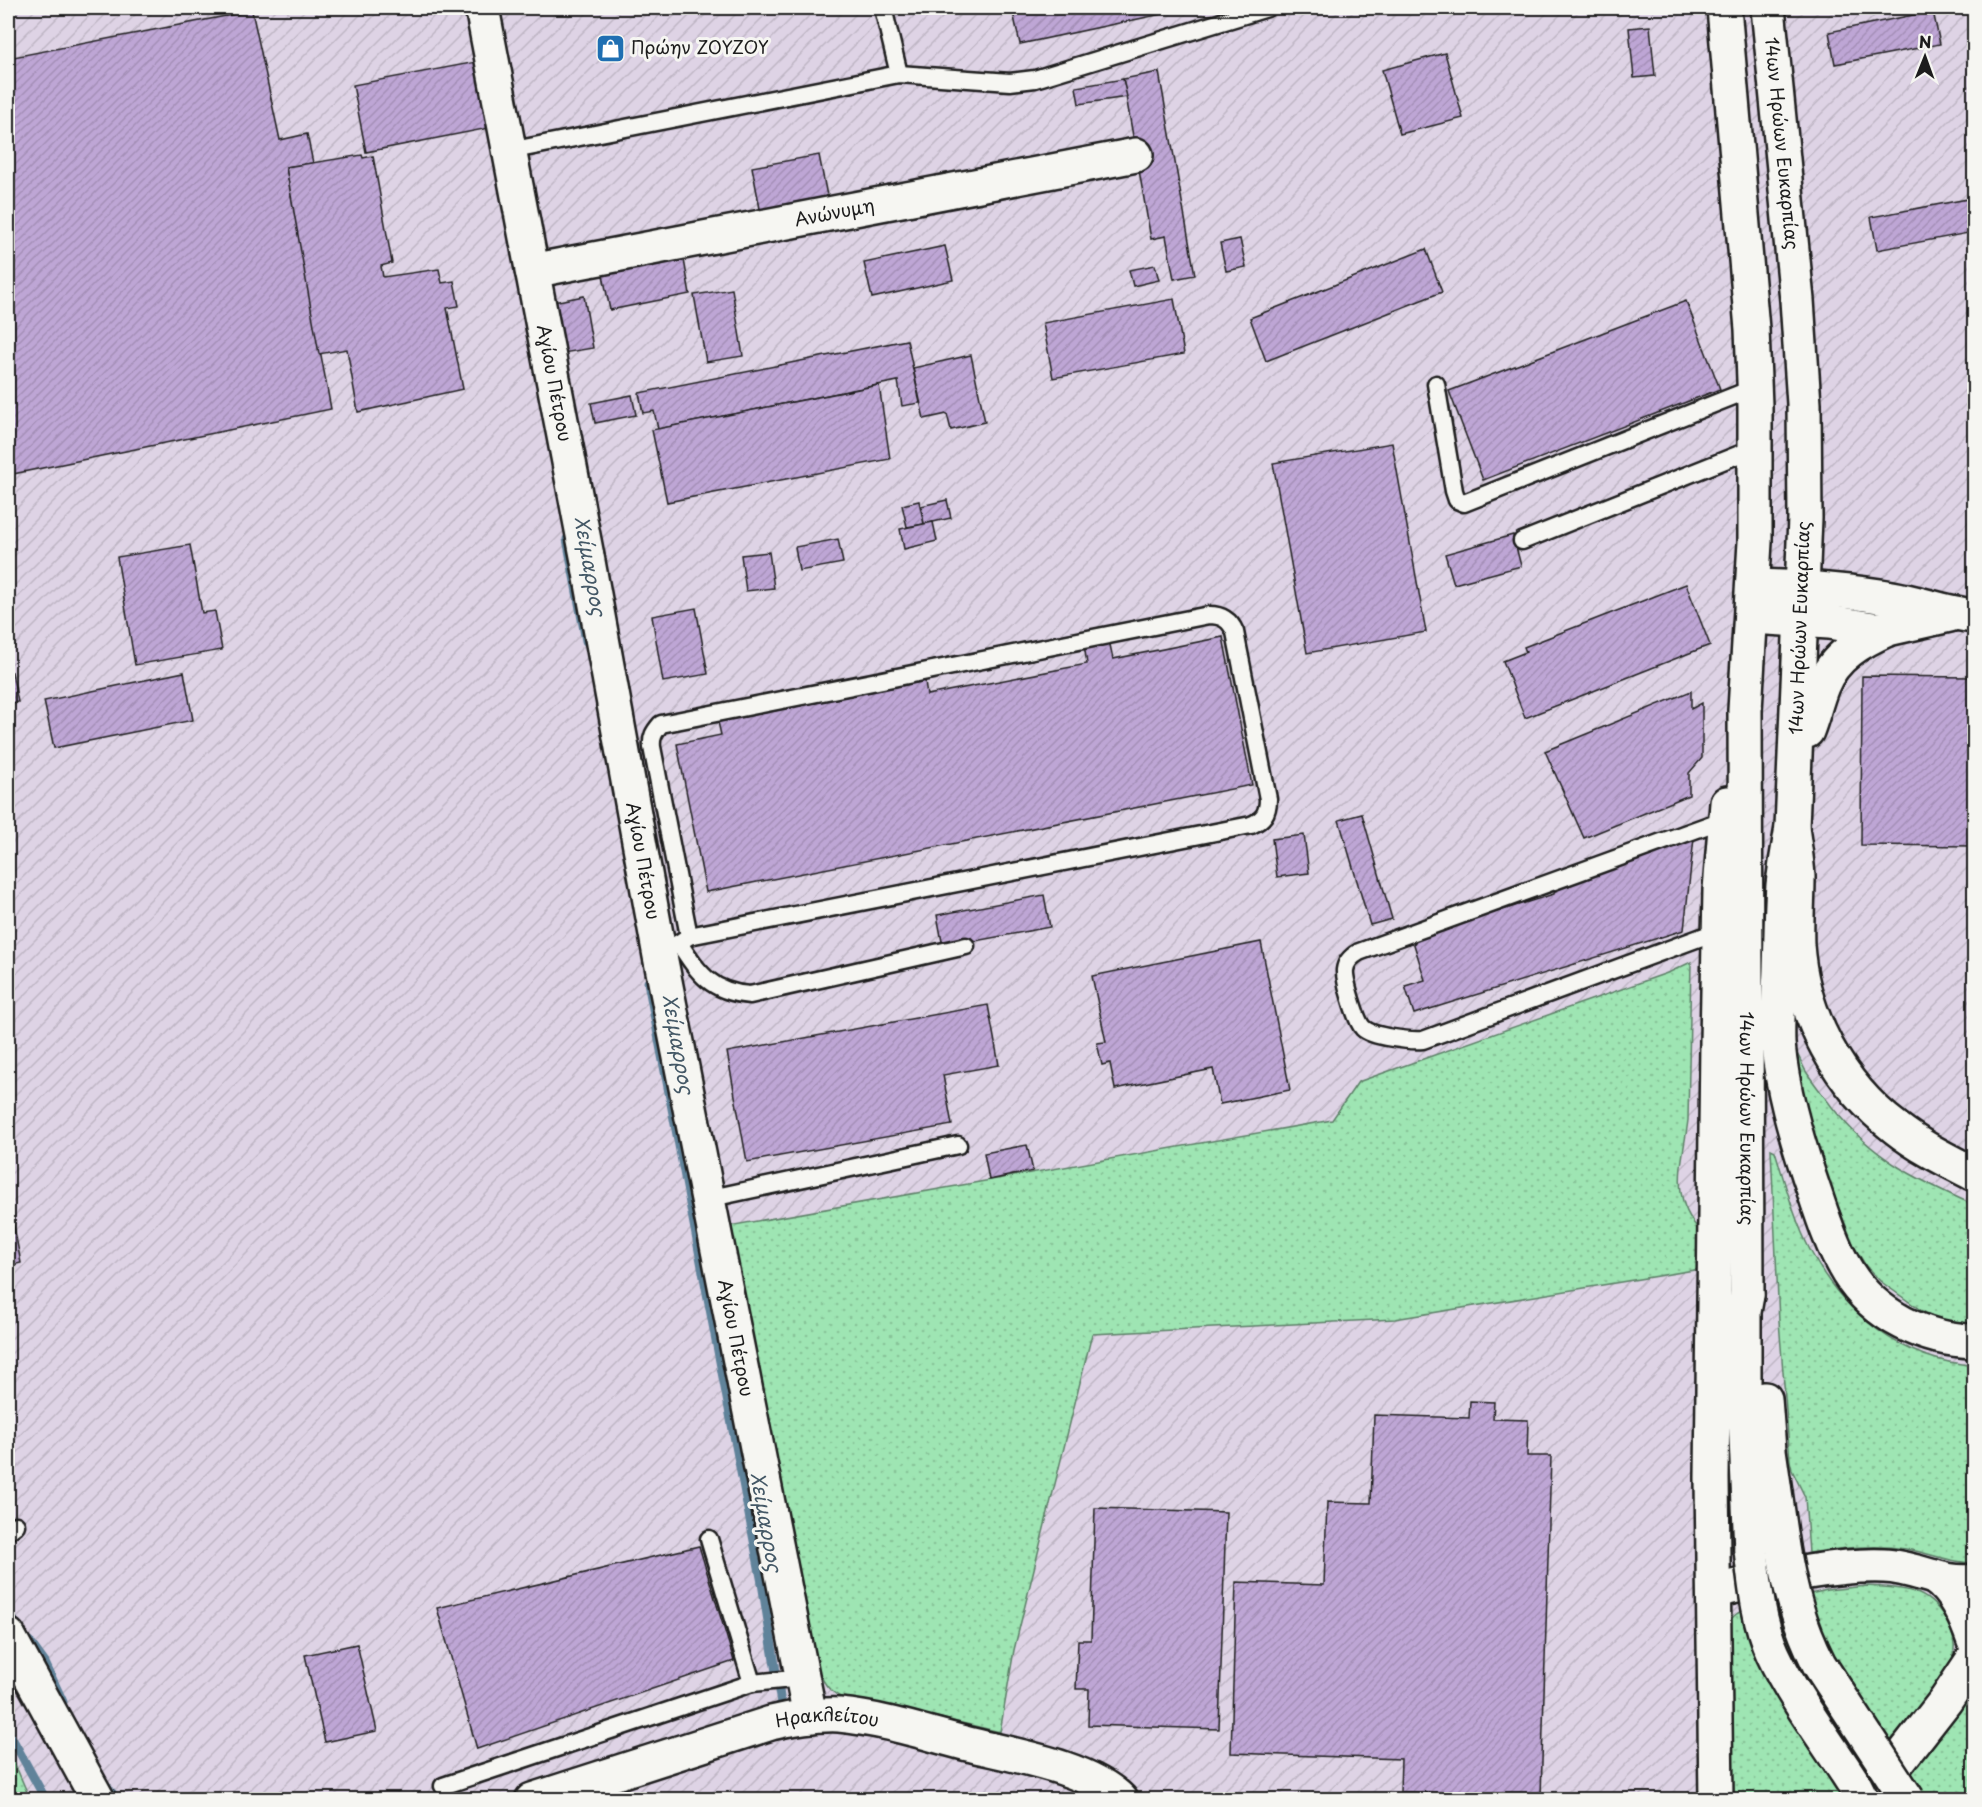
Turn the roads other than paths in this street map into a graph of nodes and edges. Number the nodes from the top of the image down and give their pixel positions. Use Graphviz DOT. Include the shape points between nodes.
graph roads {
  1 [pos="482,8"];
  2 [pos="883,8"];
  3 [pos="1267,8"];
  4 [pos="1724,8"];
  5 [pos="1768,8"];
  6 [pos="899,74"];
  7 [pos="509,151"];
  8 [pos="1136,155"];
  9 [pos="532,271"];
  10 [pos="1436,384"];
  11 [pos="1754,388"];
  12 [pos="1755,448"];
  13 [pos="1522,541"];
  14 [pos="1803,588"];
  15 [pos="1752,602"];
  16 [pos="1965,615"];
  17 [pos="1801,620"];
  18 [pos="1888,628"];
  19 [pos="1745,710"];
  20 [pos="1795,764"];
  21 [pos="1725,819"];
  22 [pos="1792,827"];
  23 [pos="1718,931"];
  24 [pos="676,945"];
  25 [pos="966,946"];
  26 [pos="958,1145"];
  27 [pos="1974,1174"];
  28 [pos="707,1199"];
  29 [pos="1747,1295"];
  30 [pos="1974,1341"];
  31 [pos="709,1539"];
  32 [pos="1962,1582"];
  33 [pos="1714,1591"];
  34 [pos="8,1635"];
  35 [pos="1974,1641"];
  36 [pos="1974,1658"];
  37 [pos="802,1678"];
  38 [pos="752,1683"];
  39 [pos="810,1716"];
  40 [pos="443,1786"];
  41 [pos="98,1800"];
  42 [pos="532,1800"];
  43 [pos="1121,1800"];
  44 [pos="1716,1800"];
  45 [pos="1862,1800"];
  46 [pos="1868,1800"];
  47 [pos="1908,1800"];
  1 -- 7 [label="main road, Αγίου Πέτρου"];
  2 -- 6 [label="lane"];
  3 -- 6 [label="lane" via="1035,79 1010,82"];
  4 -- 11 [label="main road, 14ων Ηρώων Ευκαρπίας"];
  5 -- 14 [label="main road, 14ων Ηρώων Ευκαρπίας" via="1801,363"];
  6 -- 7 [label="lane"];
  7 -- 9 [label="main road, Αγίου Πέτρου"];
  8 -- 9 [label="main road, Ανώνυμη"];
  9 -- 24 [label="main road, Αγίου Πέτρου" via="589,568"];
  10 -- 11 [label="lane" via="1454,491 1457,500 1464,503"];
  11 -- 12 [label="main road, 14ων Ηρώων Ευκαρπίας"];
  12 -- 13 [label="lane"];
  12 -- 15 [label="main road, 14ων Ηρώων Ευκαρπίας"];
  14 -- 15 [label="main road"];
  14 -- 16 [label="main road" via="1895,598"];
  14 -- 17 [label="main road, 14ων Ηρώων Ευκαρπίας"];
  15 -- 17 [label="main road"];
  15 -- 19 [label="main road, 14ων Ηρώων Ευκαρπίας"];
  16 -- 18 [label="main road"];
  17 -- 18 [label="main road"];
  17 -- 20 [label="main road, 14ων Ηρώων Ευκαρπίας"];
  18 -- 20 [label="main road" via="1864,639 1829,672"];
  19 -- 21 [label="main road"];
  19 -- 29 [label="main road, 14ων Ηρώων Ευκαρπίας"];
  20 -- 22 [label="main road, 14ων Ηρώων Ευκαρπίας"];
  21 -- 23 [label="main road"];
  21 -- 23 [label="lane" via="1359,952 1352,956 1345,971 1357,1018 1364,1029 1419,1040"];
  22 -- 27 [label="main road, 14ων Ηρώων Ευκαρπίας" via="1798,875 1799,962 1808,1004 1823,1040 1845,1075 1882,1117 1930,1151"];
  22 -- 30 [label="main road" via="1783,884 1778,1044 1789,1108 1817,1200 1848,1273 1875,1304 1927,1334"];
  23 -- 33 [label="main road"];
  24 -- 24 [label="lane" via="1259,822 1265,816 1268,799 1232,624 1226,618 1209,615 661,724 652,738 652,747"];
  24 -- 25 [label="lane" via="713,984 750,995"];
  24 -- 28 [label="main road, Αγίου Πέτρου"];
  26 -- 28 [label="lane"];
  28 -- 37 [label="main road, Αγίου Πέτρου"];
  29 -- 45 [label="main road, bridge" via="1743,1343 1751,1550 1763,1625 1773,1654"];
  29 -- 47 [label="main road, bridge" via="1756,1310 1769,1450 1797,1615 1825,1673"];
  31 -- 38 [label="lane"];
  32 -- 33 [label="main road" via="1904,1568 1863,1566"];
  32 -- 35 [label="main road" via="1943,1584"];
  33 -- 44 [label="main road"];
  34 -- 41 [label="main road"];
  36 -- 46 [label="main road"];
  37 -- 38 [label="lane"];
  37 -- 39 [label="main road, Αγίου Πέτρου"];
  38 -- 40 [label="lane"];
  39 -- 42 [label="main road, Ηρακλείτου" via="771,1723"];
  39 -- 43 [label="main road, Ηρακλείτου" via="880,1721 1047,1764 1097,1782"];
}
